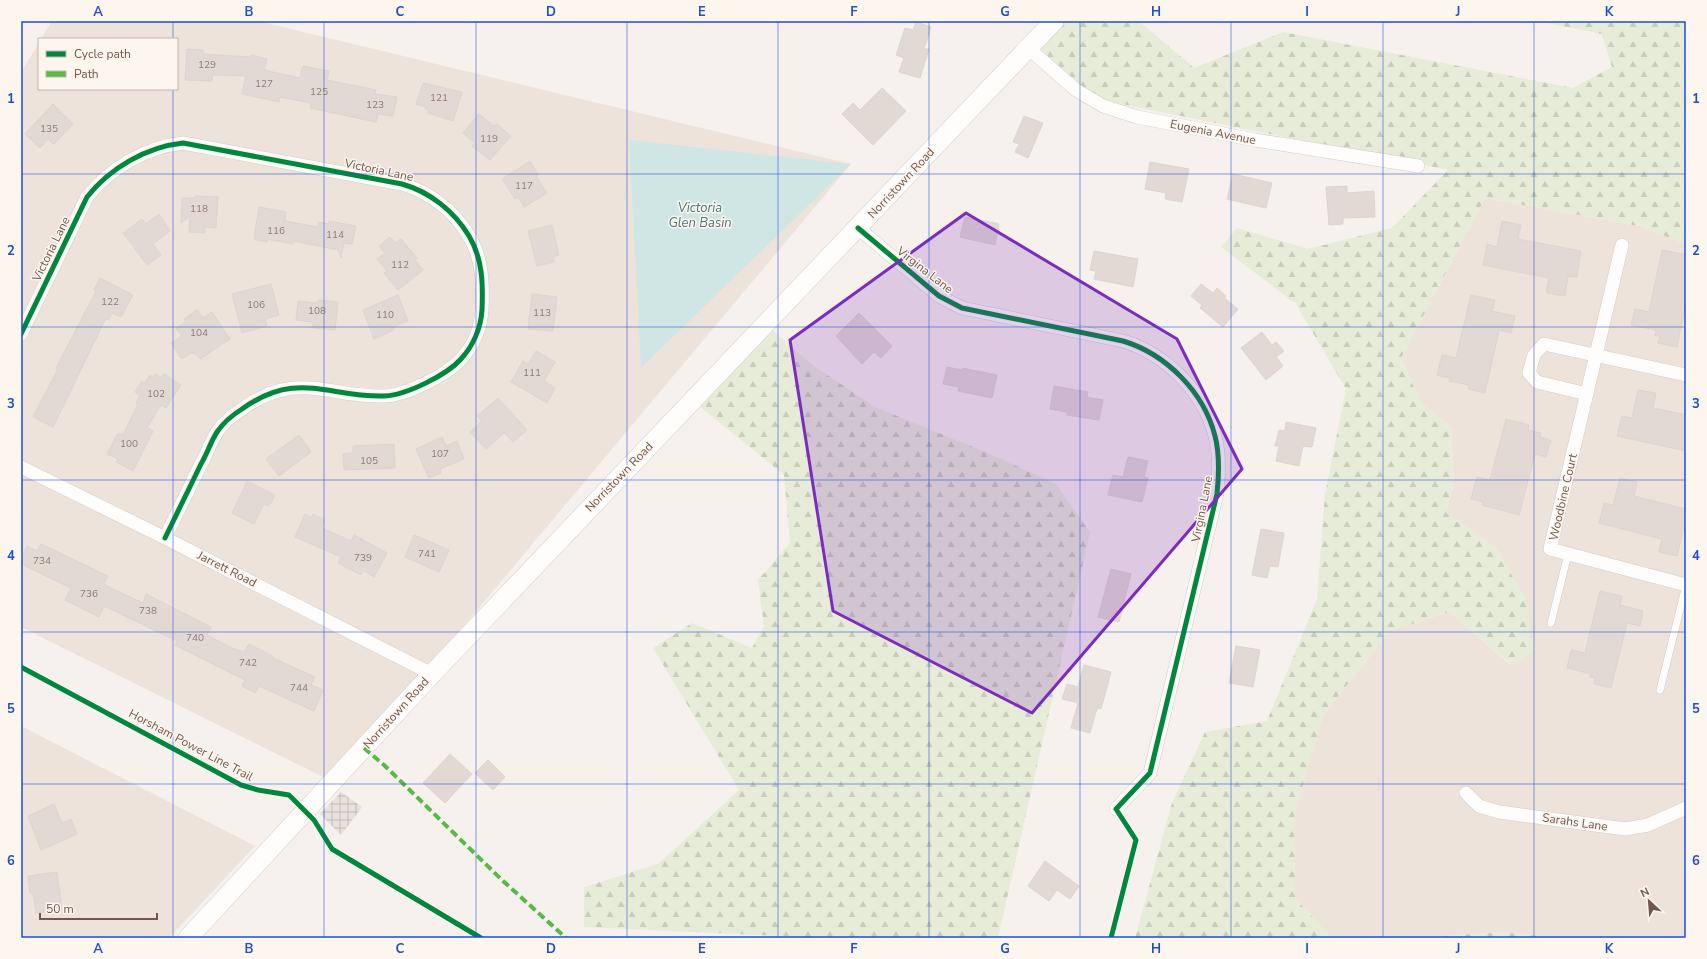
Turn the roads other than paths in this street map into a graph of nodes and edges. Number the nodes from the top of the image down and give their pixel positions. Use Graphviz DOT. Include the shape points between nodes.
graph roads {
  1 [pos="1054,21"];
  2 [pos="1028,48"];
  3 [pos="1418,166"];
  4 [pos="858,228"];
  5 [pos="1622,245"];
  6 [pos="21,334"];
  7 [pos="1596,355"];
  8 [pos="1686,375"];
  9 [pos="1587,394"];
  10 [pos="21,467"];
  11 [pos="165,538"];
  12 [pos="1568,554"];
  13 [pos="1686,585"];
  14 [pos="1551,623"];
  15 [pos="432,674"];
  16 [pos="1660,690"];
  17 [pos="1466,793"];
  18 [pos="1686,808"];
  19 [pos="1116,809"];
  20 [pos="188,938"];
  1 -- 2 [label="main road, Norristown Road"];
  2 -- 3 [label="street, Eugenia Avenue" via="1076,90 1103,106 1137,117 1255,140"];
  2 -- 4 [label="main road, Norristown Road"];
  4 -- 15 [label="main road, Norristown Road"];
  4 -- 19 [label="street, Virgina Lane" via="939,296 962,308 1141,346 1180,377 1197,397 1210,421 1218,452 1217,494 1150,773"];
  5 -- 7 [label="street, Woodbine Court"];
  6 -- 11 [label="street, Victoria Lane" via="87,198 99,182 129,162 171,145 183,143 414,187 428,194 460,221 476,252 482,284 481,323 469,349 460,360 419,386 386,396 294,387 277,391 242,409 218,431"];
  7 -- 8 [label="street"];
  7 -- 9 [label="street, Woodbine Court"];
  7 -- 9 [label="street" via="1544,344 1534,355 1529,373 1537,382"];
  9 -- 12 [label="street, Woodbine Court" via="1550,549"];
  10 -- 11 [label="street, Jarrett Road"];
  11 -- 15 [label="street, Jarrett Road"];
  12 -- 13 [label="street, Woodbine Court"];
  12 -- 14 [label="lane"];
  13 -- 16 [label="lane"];
  15 -- 20 [label="main road, Norristown Road"];
  17 -- 18 [label="street, Sarahs Lane" via="1479,806 1499,812 1625,830 1648,825"];
}
